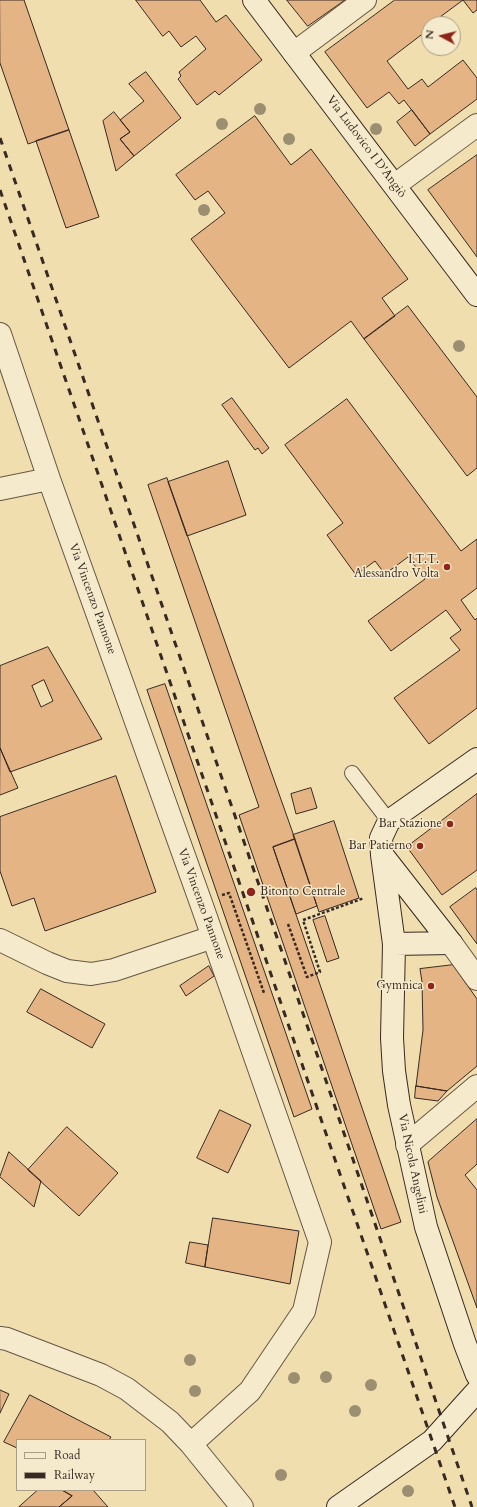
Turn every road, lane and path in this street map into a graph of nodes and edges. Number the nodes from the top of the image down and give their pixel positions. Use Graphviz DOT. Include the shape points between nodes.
graph roads {
  1 [pos="254,0"];
  2 [pos="365,0"];
  3 [pos="294,53"];
  4 [pos="477,125"];
  5 [pos="395,185"];
  6 [pos="477,295"];
  7 [pos="0,334"];
  8 [pos="49,479"];
  9 [pos="0,489"];
  10 [pos="477,758"];
  11 [pos="352,773"];
  12 [pos="389,821"];
  13 [pos="382,855"];
  14 [pos="388,889"];
  15 [pos="229,892"];
  16 [pos="288,924"];
  17 [pos="213,937"];
  18 [pos="0,940"];
  19 [pos="451,943"];
  20 [pos="394,944"];
  21 [pos="477,979"];
  22 [pos="264,993"];
  23 [pos="477,1086"];
  24 [pos="407,1145"];
  25 [pos="0,1338"];
  26 [pos="477,1374"];
  27 [pos="477,1391"];
  28 [pos="191,1444"];
  29 [pos="242,1507"];
  30 [pos="338,1507"];
  1 -- 3 [label="street, Via Ludovico I D'Angiò"];
  2 -- 3 [label="street"];
  3 -- 5 [label="street, Via Ludovico I D'Angiò"];
  4 -- 5 [label="street"];
  5 -- 6 [label="street, Via Ludovico I D'Angiò"];
  7 -- 8 [label="street, Via Vincenzo Pannone"];
  8 -- 9 [label="street"];
  8 -- 17 [label="street, Via Vincenzo Pannone"];
  10 -- 12 [label="street"];
  11 -- 12 [label="lane"];
  12 -- 13 [label="street, Via Nicola Angelini" via="382,838"];
  13 -- 14 [label="street, Via Nicola Angelini"];
  13 -- 19 [label="street"];
  14 -- 16 [label="path" via="303,920 320,972 307,977"];
  14 -- 20 [label="street, Via Nicola Angelini"];
  15 -- 22 [label="path"];
  17 -- 18 [label="street" via="114,970 91,974 67,971"];
  17 -- 28 [label="street, Via Vincenzo Pannone" via="320,1242 304,1311 250,1391"];
  19 -- 20 [label="street"];
  19 -- 21 [label="street"];
  20 -- 24 [label="street, Via Nicola Angelini" via="394,1071"];
  23 -- 24 [label="street"];
  24 -- 26 [label="street, Via Nicola Angelini" via="426,1227"];
  25 -- 28 [label="street" via="101,1376 127,1389 170,1422"];
  27 -- 30 [label="street" via="432,1441"];
  28 -- 29 [label="street"];
}
